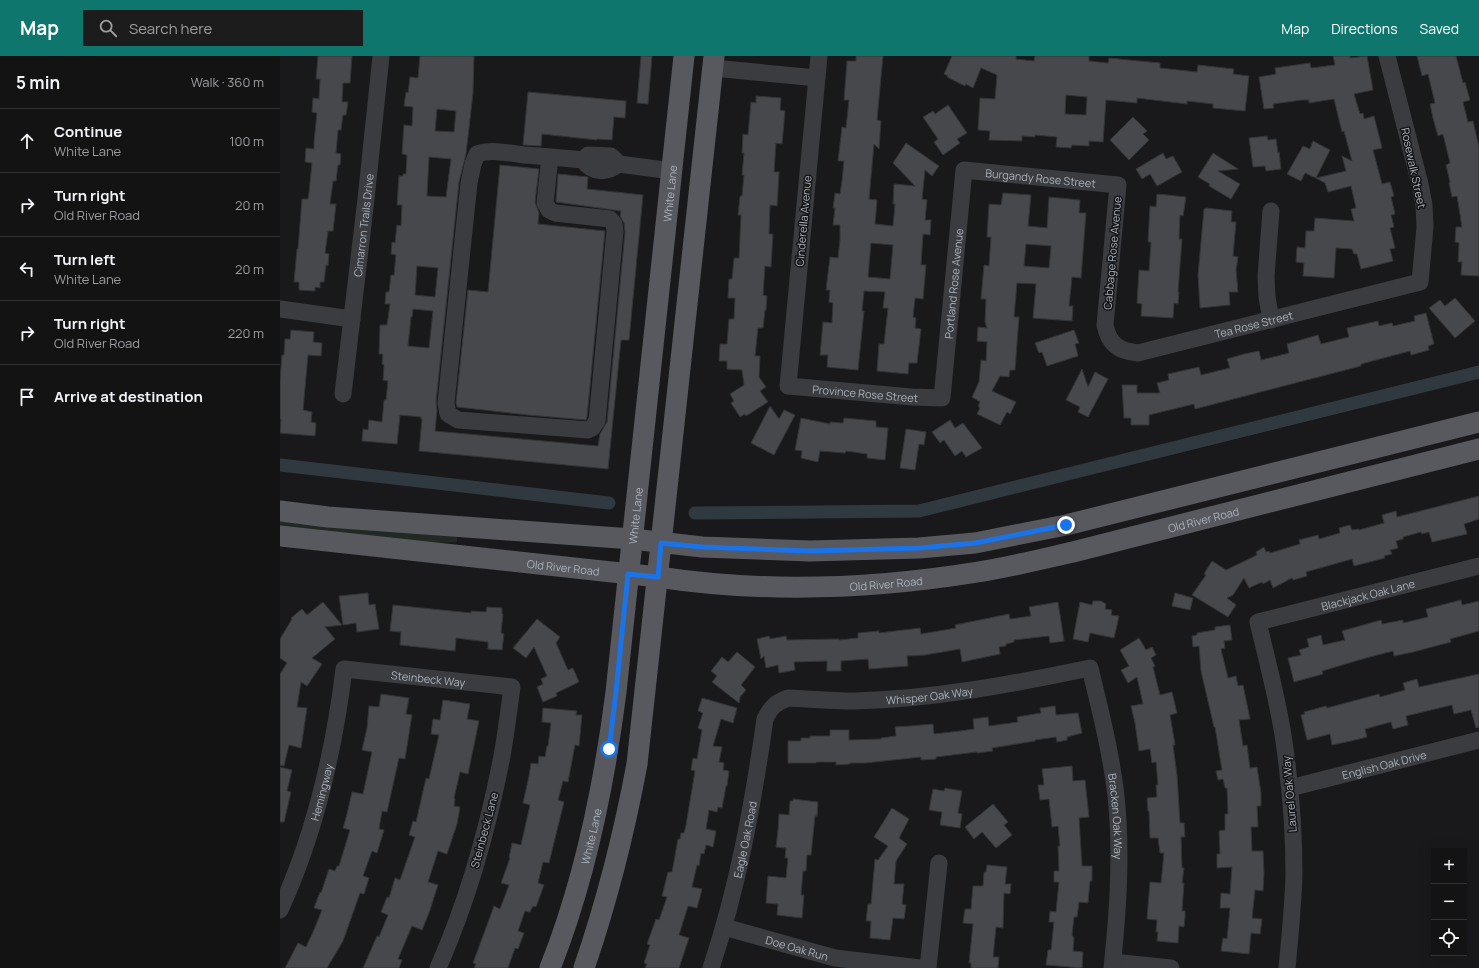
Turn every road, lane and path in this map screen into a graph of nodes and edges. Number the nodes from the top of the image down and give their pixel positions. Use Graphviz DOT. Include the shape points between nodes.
graph roads {
  1 [pos="381,56"];
  2 [pos="684,56"];
  3 [pos="819,56"];
  4 [pos="1387,56"];
  5 [pos="713,62"];
  6 [pos="817,78"];
  7 [pos="550,157"];
  8 [pos="964,170"];
  9 [pos="671,175"];
  10 [pos="1118,185"];
  11 [pos="1271,211"];
  12 [pos="691,268"];
  13 [pos="1420,282"];
  14 [pos="280,309"];
  15 [pos="352,319"];
  16 [pos="1271,320"];
  17 [pos="1105,321"];
  18 [pos="788,386"];
  19 [pos="343,394"];
  20 [pos="942,398"];
  21 [pos="1479,422"];
  22 [pos="1479,449"];
  23 [pos="280,511"];
  24 [pos="280,536"];
  25 [pos="632,539"];
  26 [pos="661,543"];
  27 [pos="1479,566"];
  28 [pos="628,574"];
  29 [pos="658,577"];
  30 [pos="1258,622"];
  31 [pos="1090,668"];
  32 [pos="344,669"];
  33 [pos="512,687"];
  34 [pos="770,709"];
  35 [pos="1479,740"];
  36 [pos="1290,788"];
  37 [pos="940,863"];
  38 [pos="286,877"];
  39 [pos="280,910"];
  40 [pos="724,927"];
  41 [pos="1113,965"];
  42 [pos="438,968"];
  43 [pos="550,968"];
  44 [pos="584,968"];
  45 [pos="711,968"];
  46 [pos="920,968"];
  47 [pos="928,968"];
  48 [pos="1171,968"];
  49 [pos="1287,968"];
  1 -- 15 [label="street, Cimarron Trails Drive"];
  2 -- 9 [label="main road, White Lane"];
  3 -- 6 [label="street, Cinderella Avenue"];
  4 -- 13 [label="street, Rosewalk Street" via="1424,205 1425,227"];
  5 -- 6 [label="street"];
  5 -- 12 [label="main road"];
  6 -- 18 [label="street, Cinderella Avenue"];
  7 -- 7 [label="street" via="485,151 477,154 473,164 446,403 448,414 458,420 588,430 597,421 614,224 610,219 555,213 549,210 545,203"];
  7 -- 9 [label="street" via="583,160 592,169 610,170 620,164"];
  8 -- 10 [label="street, Burgandy Rose Street"];
  8 -- 20 [label="street, Portland Rose Avenue"];
  9 -- 12 [label="main road" via="686,189 688,195 685,250"];
  9 -- 25 [label="main road, White Lane"];
  10 -- 17 [label="street, Cabbage Rose Avenue"];
  11 -- 16 [label="street" via="1266,276"];
  12 -- 26 [label="main road"];
  13 -- 16 [label="street, Tea Rose Street"];
  14 -- 15 [label="street"];
  15 -- 19 [label="street, Cimarron Trails Drive"];
  16 -- 17 [label="street, Tea Rose Street" via="1138,353 1118,348 1107,334"];
  18 -- 20 [label="street, Province Rose Street"];
  21 -- 26 [label="main road" via="1066,525 975,543 919,548 810,551"];
  22 -- 29 [label="main road, Old River Road" via="1073,552 978,572 876,584 803,587 686,581"];
  23 -- 25 [label="main road" via="328,517"];
  24 -- 28 [label="main road, Old River Road"];
  25 -- 26 [label="main road"];
  25 -- 28 [label="main road, White Lane"];
  26 -- 29 [label="main road"];
  27 -- 30 [label="street, Blackjack Oak Lane"];
  28 -- 29 [label="main road, Old River Road"];
  28 -- 43 [label="main road, White Lane" via="609,749 598,806 574,898"];
  29 -- 44 [label="main road" via="636,771 618,858"];
  30 -- 36 [label="street, Laurel Oak Way" via="1275,692"];
  31 -- 34 [label="street, Whisper Oak Way" via="999,686 920,696 854,701 788,698"];
  31 -- 41 [label="street, Bracken Oak Way" via="1109,751 1116,796 1120,863"];
  32 -- 33 [label="street, Steinbeck Way"];
  32 -- 38 [label="street, Hemingway" via="334,739 321,793 309,834"];
  33 -- 42 [label="street, Steinbeck Lane" via="502,754 479,854 464,902"];
  34 -- 40 [label="street, Eagle Oak Road" via="765,719 752,808 739,871"];
  35 -- 36 [label="street, English Oak Drive"];
  36 -- 49 [label="street, Laurel Oak Way" via="1294,874"];
  37 -- 47 [label="street"];
  38 -- 39 [label="street, Hemingway"];
  40 -- 45 [label="street, Eagle Oak Road"];
  40 -- 46 [label="street, Doe Oak Run" via="835,958"];
  41 -- 48 [label="street"];
}
